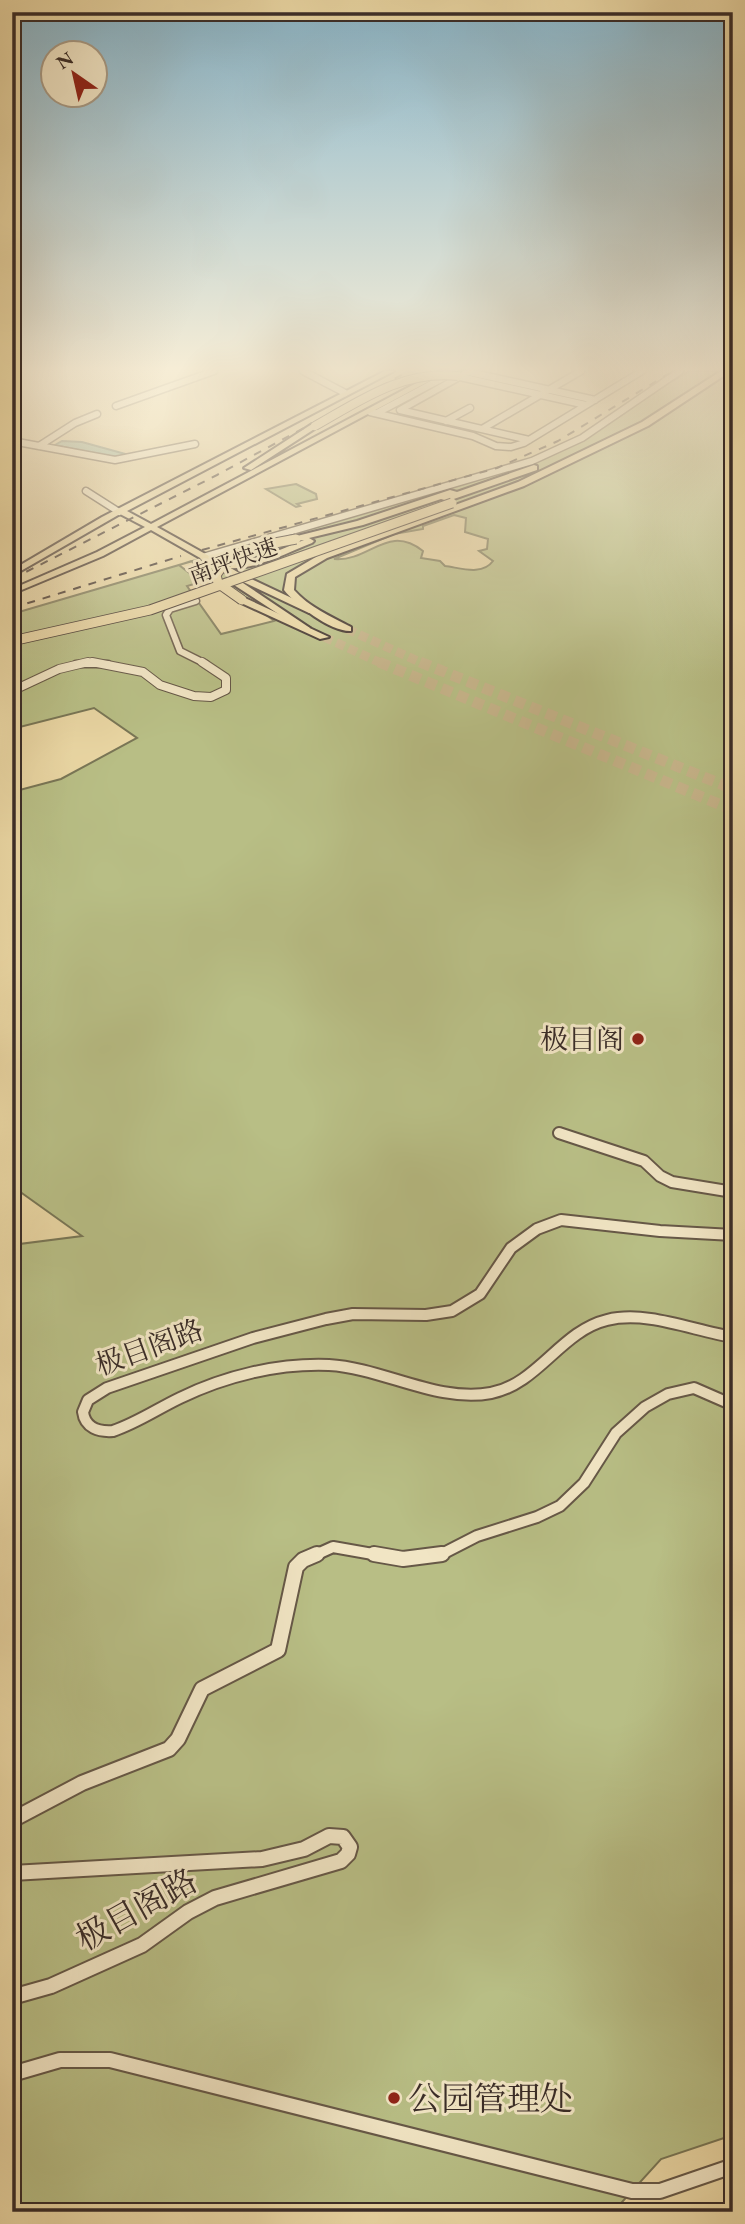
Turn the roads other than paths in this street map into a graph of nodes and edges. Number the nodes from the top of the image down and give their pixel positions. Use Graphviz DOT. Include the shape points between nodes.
graph roads {
  1 [pos="188,475"];
  2 [pos="188,475"];
  3 [pos="235,475"];
  4 [pos="252,475"];
  5 [pos="485,475"];
  6 [pos="511,475"];
  7 [pos="517,475"];
  8 [pos="529,475"];
  9 [pos="541,475"];
  10 [pos="86,491"];
  11 [pos="449,501"];
  12 [pos="118,511"];
  13 [pos="181,512"];
  14 [pos="160,514"];
  15 [pos="131,516"];
  16 [pos="360,523"];
  17 [pos="147,527"];
  18 [pos="169,540"];
  19 [pos="125,541"];
  20 [pos="203,557"];
  21 [pos="213,562"];
  22 [pos="12,573"];
  23 [pos="12,585"];
  24 [pos="12,592"];
  25 [pos="196,601"];
  26 [pos="312,611"];
  27 [pos="306,628"];
  28 [pos="347,629"];
  29 [pos="12,635"];
  30 [pos="324,636"];
  31 [pos="12,641"];
  32 [pos="12,691"];
  33 [pos="559,1133"];
  34 [pos="733,1192"];
  35 [pos="733,1235"];
  36 [pos="733,1337"];
  37 [pos="733,1405"];
  38 [pos="12,1820"];
  39 [pos="12,1873"];
  40 [pos="12,1997"];
  41 [pos="12,2074"];
  42 [pos="733,2166"];
  1 -- 12 [label="main road"];
  2 -- 12 [label="main road"];
  3 -- 14 [label="main road"];
  4 -- 13 [label="main road"];
  5 -- 20 [label="street"];
  6 -- 16 [label="highway"];
  7 -- 11 [label="highway, 南坪快速"];
  8 -- 11 [label="highway, 南坪快速"];
  9 -- 26 [label="highway" via="309,562 290,576 288,583 295,597"];
  10 -- 12 [label="street"];
  11 -- 29 [label="highway, 南坪快速, bridge" via="150,603"];
  11 -- 31 [label="highway, 南坪快速, bridge" via="162,606"];
  12 -- 15 [label="main road"];
  12 -- 22 [label="main road"];
  13 -- 17 [label="main road"];
  13 -- 18 [label="main road" via="165,529"];
  14 -- 15 [label="main road"];
  14 -- 17 [label="main road"];
  15 -- 17 [label="main road"];
  16 -- 21 [label="highway" via="245,564"];
  16 -- 27 [label="highway, bridge" via="243,553 221,565 218,583 242,600"];
  17 -- 18 [label="main road"];
  17 -- 19 [label="main road"];
  17 -- 23 [label="main road"];
  18 -- 19 [label="main road" via="148,536"];
  18 -- 20 [label="main road"];
  18 -- 27 [label="main road"];
  19 -- 24 [label="main road"];
  20 -- 21 [label="main road"];
  21 -- 26 [label="main road"];
  25 -- 32 [label="street" via="170,609 166,615 180,651 226,678 226,690 215,697 206,699 165,687 148,674 88,662 56,670"];
  26 -- 28 [label="highway"];
  27 -- 30 [label="highway"];
  33 -- 34 [label="street" via="644,1161 672,1182"];
  35 -- 36 [label="street, 极目阁路" via="580,1220 551,1223 511,1248 486,1287 463,1307 426,1315 339,1316 253,1338 107,1388 88,1399 83,1411 91,1428 113,1432 220,1380 287,1365 355,1367 424,1386 491,1393 506,1388 589,1328 610,1319"];
  37 -- 38 [label="street" via="694,1388 668,1394 616,1433 584,1482 560,1506 477,1536 438,1556 403,1559 333,1547 303,1560 296,1567 278,1650 202,1689 169,1749 90,1780"];
  39 -- 40 [label="street, 极目阁路" via="262,1859 304,1849 333,1835 343,1837 350,1847 341,1861 215,1898 131,1951 51,1986"];
  41 -- 42 [label="street" via="71,2058 110,2060 632,2191 660,2191"];
}
